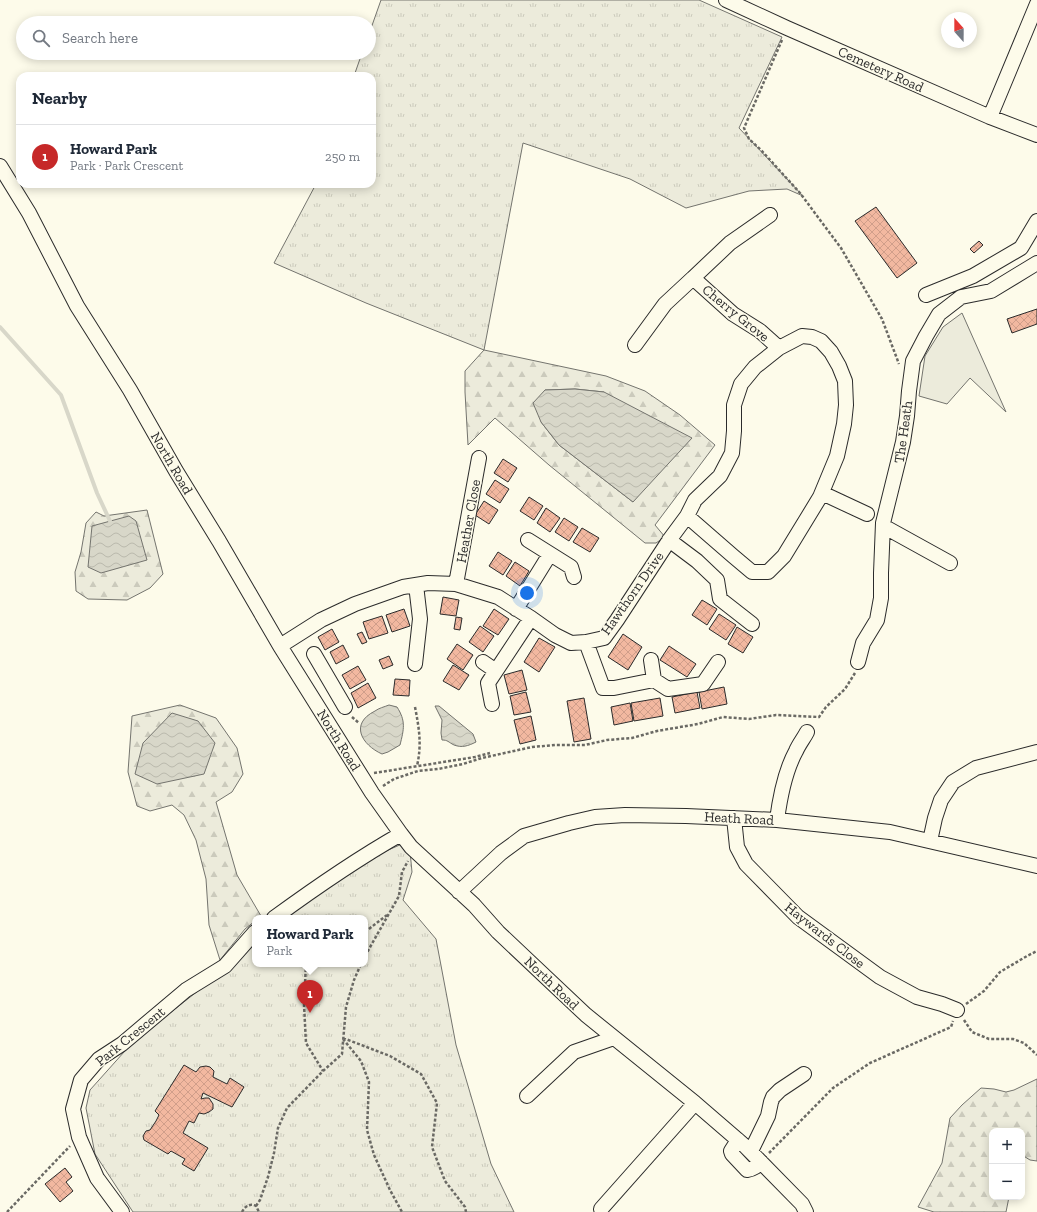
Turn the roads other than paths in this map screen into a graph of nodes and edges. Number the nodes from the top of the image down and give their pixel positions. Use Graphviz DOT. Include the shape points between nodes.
graph roads {
  1 [pos="726,0"];
  2 [pos="1037,4"];
  3 [pos="990,117"];
  4 [pos="1037,135"];
  5 [pos="0,166"];
  6 [pos="770,216"];
  7 [pos="1037,221"];
  8 [pos="1037,263"];
  9 [pos="693,278"];
  10 [pos="926,295"];
  11 [pos="635,345"];
  12 [pos="779,348"];
  13 [pos="480,458"];
  14 [pos="822,493"];
  15 [pos="867,514"];
  16 [pos="687,516"];
  17 [pos="883,526"];
  18 [pos="528,540"];
  19 [pos="669,540"];
  20 [pos="550,554"];
  21 [pos="950,563"];
  22 [pos="574,577"];
  23 [pos="456,584"];
  24 [pos="416,585"];
  25 [pos="516,608"];
  26 [pos="530,618"];
  27 [pos="752,624"];
  28 [pos="586,642"];
  29 [pos="280,646"];
  30 [pos="314,654"];
  31 [pos="651,660"];
  32 [pos="482,662"];
  33 [pos="718,662"];
  34 [pos="858,662"];
  35 [pos="415,664"];
  36 [pos="496,671"];
  37 [pos="654,680"];
  38 [pos="333,687"];
  39 [pos="313,699"];
  40 [pos="492,704"];
  41 [pos="345,707"];
  42 [pos="807,732"];
  43 [pos="1037,752"];
  44 [pos="734,818"];
  45 [pos="776,820"];
  46 [pos="401,834"];
  47 [pos="930,841"];
  48 [pos="1037,866"];
  49 [pos="459,892"];
  50 [pos="278,915"];
  51 [pos="252,935"];
  52 [pos="957,1010"];
  53 [pos="614,1038"];
  54 [pos="804,1074"];
  55 [pos="527,1096"];
  56 [pos="695,1103"];
  57 [pos="738,1140"];
  58 [pos="751,1151"];
  59 [pos="760,1162"];
  60 [pos="601,1209"];
  61 [pos="122,1212"];
  62 [pos="806,1212"];
  1 -- 3 [label="street, Cemetery Road"];
  2 -- 3 [label="street"];
  3 -- 4 [label="street, Cemetery Road"];
  5 -- 29 [label="street, North Road" via="29,213 77,306 130,390"];
  6 -- 9 [label="street, Cherry Grove" via="730,243"];
  7 -- 10 [label="street" via="1022,248 973,276"];
  8 -- 17 [label="street, The Heath" via="991,290 961,297 939,314 926,336 913,361 903,442"];
  9 -- 11 [label="street, Cherry Grove" via="665,304"];
  9 -- 12 [label="street, Cherry Grove" via="733,314 760,331"];
  12 -- 14 [label="street, Hawthorn Drive" via="802,336 821,341 831,352 845,381 844,424 837,456"];
  12 -- 16 [label="street, Hawthorn Drive" via="754,367 741,384 734,404 732,452 720,476 695,500"];
  13 -- 23 [label="street, Heather Close"];
  14 -- 15 [label="street"];
  14 -- 16 [label="street, Hawthorn Drive" via="784,556 768,572 752,572"];
  16 -- 19 [label="street, Hawthorn Drive"];
  17 -- 21 [label="street"];
  17 -- 34 [label="street, The Heath" via="881,598 877,620 863,642"];
  18 -- 20 [label="street"];
  19 -- 27 [label="street" via="717,580 720,599"];
  19 -- 28 [label="street, Hawthorn Drive" via="604,638"];
  20 -- 22 [label="street" via="570,567"];
  20 -- 25 [label="street"];
  23 -- 24 [label="street, Hawthorn Drive"];
  23 -- 25 [label="street, Hawthorn Drive" via="498,598"];
  24 -- 29 [label="street, Hawthorn Drive" via="396,589 350,606 320,620"];
  24 -- 35 [label="street" via="420,619"];
  25 -- 26 [label="street, Hawthorn Drive"];
  26 -- 28 [label="street, Hawthorn Drive" via="571,643"];
  26 -- 36 [label="street"];
  28 -- 37 [label="street" via="603,688"];
  29 -- 39 [label="street, North Road"];
  30 -- 38 [label="street"];
  31 -- 37 [label="street"];
  32 -- 36 [label="street"];
  33 -- 37 [label="street" via="703,684 668,689"];
  36 -- 40 [label="street" via="488,683"];
  38 -- 39 [label="street"];
  38 -- 41 [label="street"];
  39 -- 46 [label="street, North Road"];
  42 -- 45 [label="street" via="790,763"];
  43 -- 47 [label="street" via="976,768 953,782 941,800"];
  44 -- 45 [label="street, Heath Road"];
  44 -- 49 [label="street, Heath Road" via="625,815 595,817 569,823 524,836 501,853"];
  44 -- 52 [label="street, Haywards Close" via="737,847 746,864 798,917 880,977 917,997"];
  45 -- 47 [label="street, Heath Road" via="890,832"];
  46 -- 49 [label="street, North Road" via="411,847"];
  46 -- 50 [label="street" via="369,852"];
  47 -- 48 [label="street, Heath Road"];
  49 -- 53 [label="street, North Road" via="586,1015"];
  51 -- 61 [label="street, Park Crescent" via="225,966 186,990 122,1044 99,1059 81,1080 72,1110 79,1137 97,1178"];
  53 -- 55 [label="street" via="574,1052"];
  53 -- 56 [label="street, North Road"];
  54 -- 58 [label="street" via="773,1097 768,1116"];
  56 -- 57 [label="street, North Road"];
  56 -- 60 [label="street"];
  57 -- 58 [label="street, North Road"];
  57 -- 59 [label="street" via="730,1150 747,1170 752,1170"];
  58 -- 59 [label="street, North Road"];
  59 -- 62 [label="street, North Road" via="802,1204"];
}
